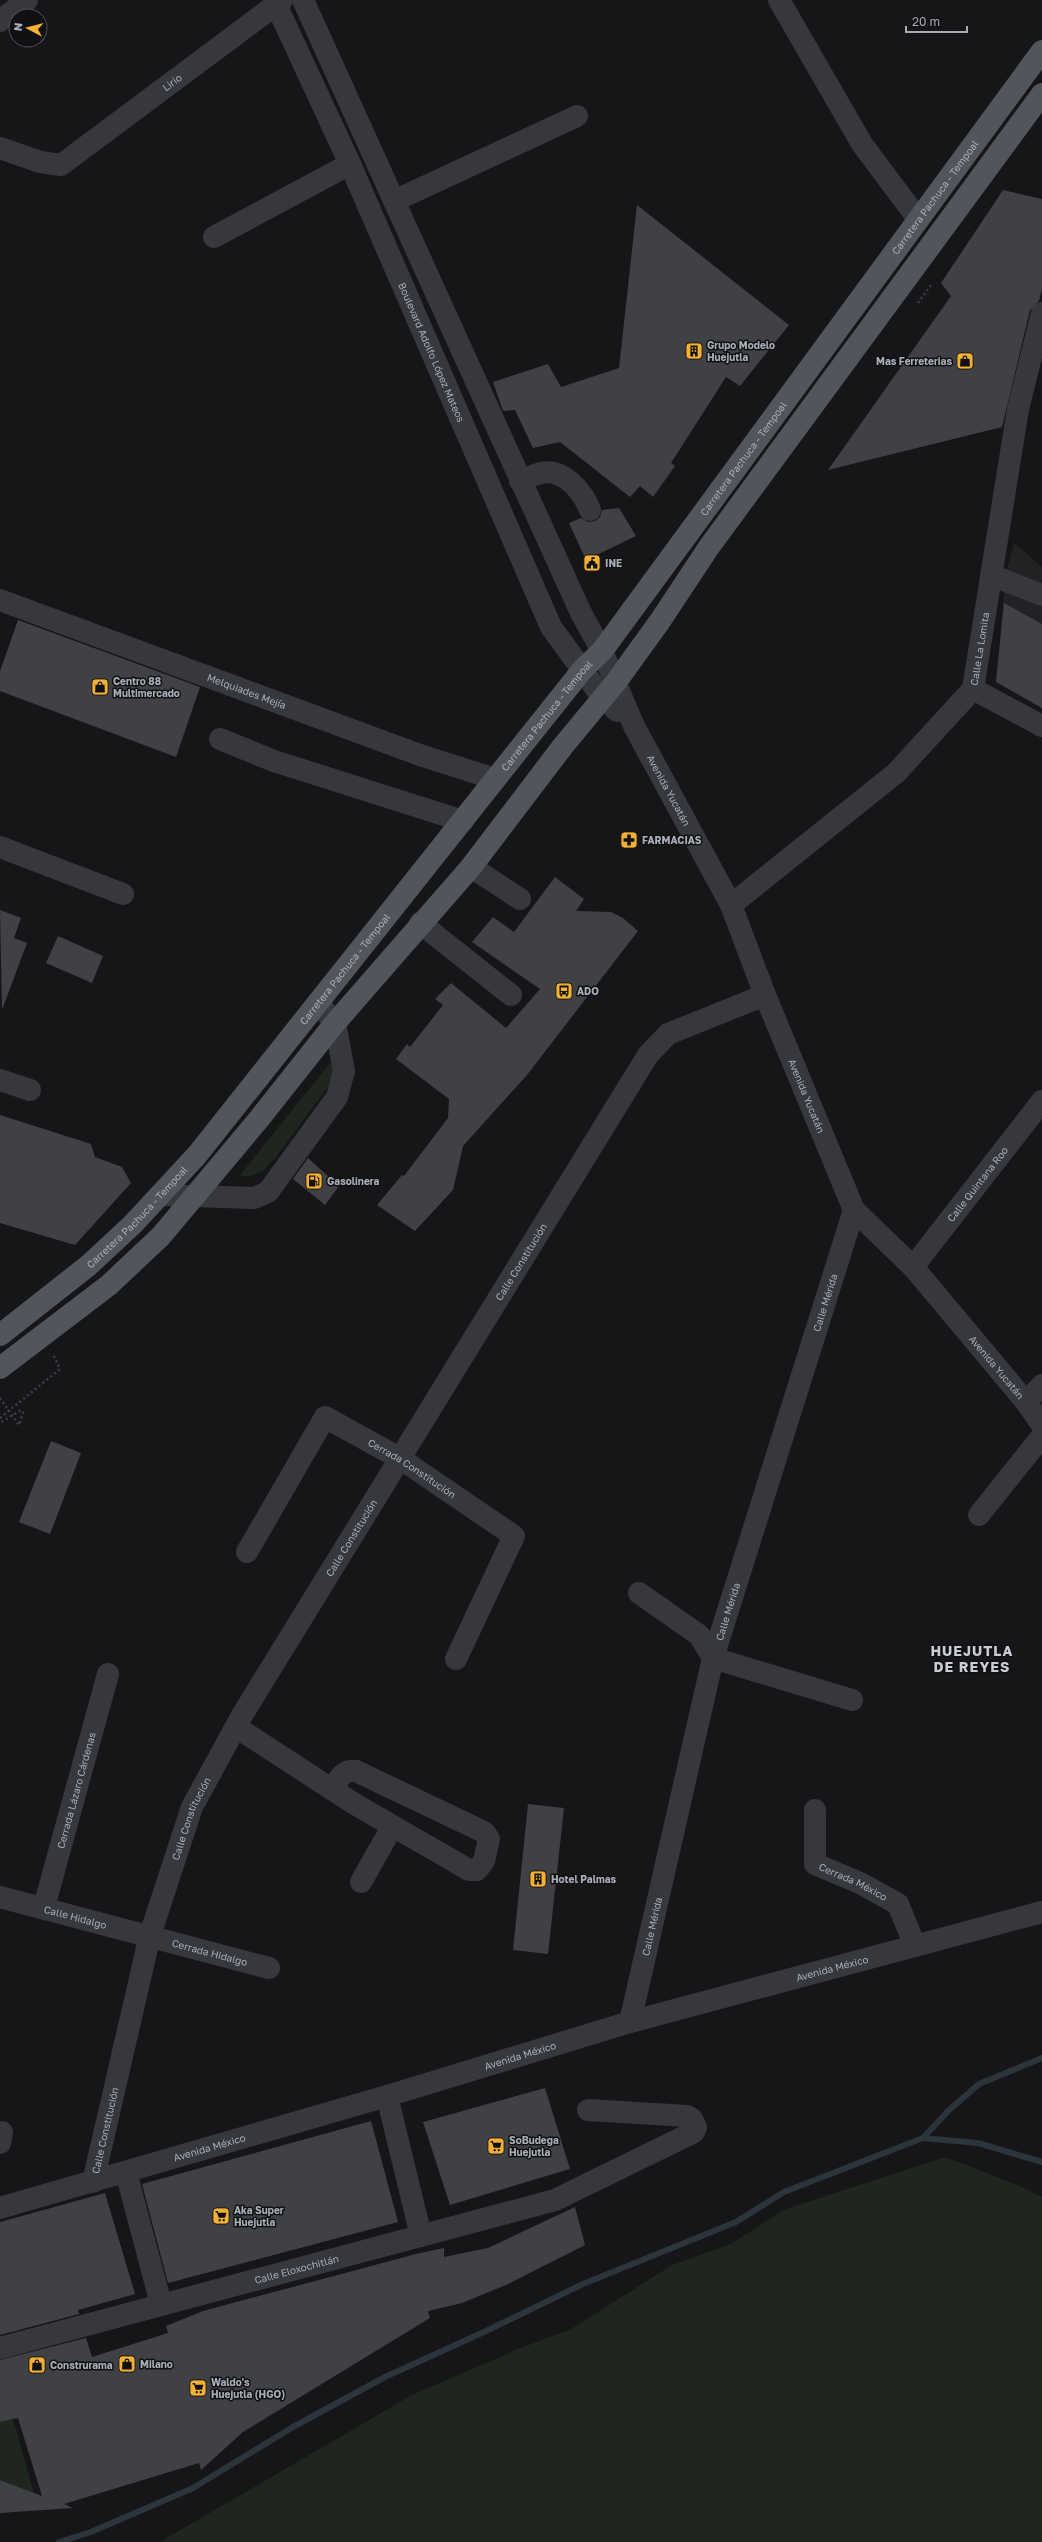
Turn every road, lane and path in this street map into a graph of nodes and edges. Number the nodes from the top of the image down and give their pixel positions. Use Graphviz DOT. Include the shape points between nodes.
graph roads {
  1 [pos="27,0"];
  2 [pos="303,0"];
  3 [pos="780,0"];
  4 [pos="278,1"];
  5 [pos="0,21"];
  6 [pos="1042,51"];
  7 [pos="1042,94"];
  8 [pos="576,116"];
  9 [pos="0,148"];
  10 [pos="350,164"];
  11 [pos="394,201"];
  12 [pos="918,219"];
  13 [pos="214,237"];
  14 [pos="1042,313"];
  15 [pos="772,418"];
  16 [pos="792,435"];
  17 [pos="518,475"];
  18 [pos="488,482"];
  19 [pos="590,510"];
  20 [pos="991,575"];
  21 [pos="1042,595"];
  22 [pos="0,600"];
  23 [pos="602,651"];
  24 [pos="583,669"];
  25 [pos="609,689"];
  26 [pos="973,689"];
  27 [pos="1042,726"];
  28 [pos="220,739"];
  29 [pos="495,779"];
  30 [pos="457,829"];
  31 [pos="0,847"];
  32 [pos="474,863"];
  33 [pos="123,894"];
  34 [pos="520,899"];
  35 [pos="731,905"];
  36 [pos="420,923"];
  37 [pos="765,994"];
  38 [pos="511,996"];
  39 [pos="318,1003"];
  40 [pos="335,1023"];
  41 [pos="0,1080"];
  42 [pos="30,1090"];
  43 [pos="1042,1101"];
  44 [pos="160,1195"];
  45 [pos="196,1196"];
  46 [pos="854,1210"];
  47 [pos="913,1268"];
  48 [pos="0,1335"];
  49 [pos="45,1336"];
  50 [pos="0,1368"];
  51 [pos="1042,1385"];
  52 [pos="0,1398"];
  53 [pos="1035,1412"];
  54 [pos="0,1418"];
  55 [pos="0,1423"];
  56 [pos="1042,1436"];
  57 [pos="401,1459"];
  58 [pos="979,1515"];
  59 [pos="247,1552"];
  60 [pos="639,1592"];
  61 [pos="712,1658"];
  62 [pos="456,1659"];
  63 [pos="108,1674"];
  64 [pos="852,1700"];
  65 [pos="236,1727"];
  66 [pos="333,1790"];
  67 [pos="815,1810"];
  68 [pos="392,1827"];
  69 [pos="361,1882"];
  70 [pos="0,1897"];
  71 [pos="44,1907"];
  72 [pos="1042,1912"];
  73 [pos="150,1935"];
  74 [pos="915,1946"];
  75 [pos="269,1968"];
  76 [pos="630,2022"];
  77 [pos="387,2096"];
  78 [pos="588,2110"];
  79 [pos="126,2172"];
  80 [pos="93,2182"];
  81 [pos="0,2208"];
  82 [pos="421,2236"];
  83 [pos="161,2304"];
  84 [pos="0,2348"];
  1 -- 5 [label="street"];
  2 -- 11 [label="street"];
  3 -- 12 [label="street" via="862,144"];
  4 -- 9 [label="street, Lirio" via="61,165 40,162"];
  4 -- 10 [label="street, Boulevard Adolfo López Mateos"];
  6 -- 12 [label="main road, Carretera Pachuca - Tempoal"];
  7 -- 16 [label="main road"];
  8 -- 11 [label="street"];
  10 -- 13 [label="street"];
  10 -- 18 [label="street, Boulevard Adolfo López Mateos"];
  11 -- 17 [label="street"];
  12 -- 15 [label="main road, Carretera Pachuca - Tempoal"];
  14 -- 20 [label="street, Calle La Lomita" via="1018,409"];
  15 -- 16 [label="main road"];
  15 -- 23 [label="main road, Carretera Pachuca - Tempoal"];
  16 -- 25 [label="main road"];
  17 -- 18 [label="street"];
  17 -- 19 [label="street" via="543,472 560,475 575,486 586,499"];
  17 -- 23 [label="street" via="581,613"];
  18 -- 24 [label="street, Boulevard Adolfo López Mateos" via="552,627"];
  20 -- 21 [label="street"];
  20 -- 26 [label="street, Calle La Lomita"];
  22 -- 29 [label="street, Melquiades Mejía" via="420,755"];
  23 -- 24 [label="main road, Carretera Pachuca - Tempoal"];
  23 -- 25 [label="street"];
  24 -- 25 [label="street, Boulevard Adolfo López Mateos"];
  24 -- 29 [label="main road, Carretera Pachuca - Tempoal"];
  25 -- 32 [label="main road"];
  25 -- 35 [label="street, Avenida Yucatán" via="634,726"];
  26 -- 27 [label="street"];
  26 -- 35 [label="street, Calle La Lomita" via="896,773"];
  28 -- 30 [label="street"];
  29 -- 30 [label="main road, Carretera Pachuca - Tempoal"];
  30 -- 32 [label="main road"];
  30 -- 39 [label="main road, Carretera Pachuca - Tempoal"];
  31 -- 33 [label="street"];
  32 -- 34 [label="street"];
  32 -- 36 [label="main road"];
  35 -- 37 [label="street, Avenida Yucatán"];
  36 -- 38 [label="street"];
  36 -- 40 [label="main road"];
  37 -- 46 [label="street, Avenida Yucatán"];
  37 -- 57 [label="street, Calle Constitución" via="668,1034 648,1055"];
  39 -- 40 [label="street"];
  39 -- 44 [label="main road, Carretera Pachuca - Tempoal" via="220,1127"];
  40 -- 45 [label="main road"];
  40 -- 45 [label="street" via="344,1071 337,1097 268,1192 254,1198"];
  41 -- 42 [label="street"];
  43 -- 47 [label="street, Calle Quintana Roo"];
  44 -- 45 [label="street"];
  44 -- 48 [label="main road, Carretera Pachuca - Tempoal" via="89,1265"];
  45 -- 49 [label="main road" via="161,1236 109,1285"];
  46 -- 47 [label="street, Avenida Yucatán"];
  46 -- 61 [label="street, Calle Mérida"];
  47 -- 53 [label="street, Avenida Yucatán"];
  49 -- 50 [label="main road"];
  49 -- 54 [label="path" via="60,1369"];
  51 -- 53 [label="street"];
  52 -- 55 [label="path" via="19,1425 22,1418 21,1410 16,1411"];
  56 -- 58 [label="street"];
  57 -- 59 [label="street, Cerrada Constitución" via="325,1417"];
  57 -- 62 [label="street, Cerrada Constitución" via="514,1536"];
  57 -- 65 [label="street, Calle Constitución"];
  60 -- 61 [label="street" via="699,1635"];
  61 -- 64 [label="street"];
  61 -- 76 [label="street, Calle Mérida"];
  63 -- 71 [label="street, Cerrada Lázaro Cárdenas"];
  65 -- 66 [label="street"];
  65 -- 73 [label="street, Calle Constitución" via="192,1806"];
  66 -- 68 [label="street"];
  66 -- 68 [label="street" via="343,1773 349,1770 356,1771 484,1832 489,1839 484,1861 477,1870 469,1870"];
  67 -- 74 [label="street, Cerrada México" via="815,1864 860,1883 898,1904"];
  68 -- 69 [label="street"];
  70 -- 71 [label="street, Calle Hidalgo"];
  71 -- 73 [label="street, Calle Hidalgo"];
  72 -- 74 [label="street, Avenida México"];
  73 -- 75 [label="street, Cerrada Hidalgo"];
  73 -- 80 [label="street, Calle Constitución"];
  74 -- 76 [label="street, Avenida México"];
  76 -- 77 [label="street, Avenida México"];
  77 -- 79 [label="street, Avenida México"];
  77 -- 82 [label="street"];
  78 -- 82 [label="street, Calle Eloxochitlán" via="687,2116 696,2127 694,2132 555,2200"];
  79 -- 80 [label="street, Avenida México"];
  79 -- 83 [label="street"];
  80 -- 81 [label="street, Avenida México"];
  82 -- 83 [label="street, Calle Eloxochitlán"];
  83 -- 84 [label="street, Calle Eloxochitlán"];
}
